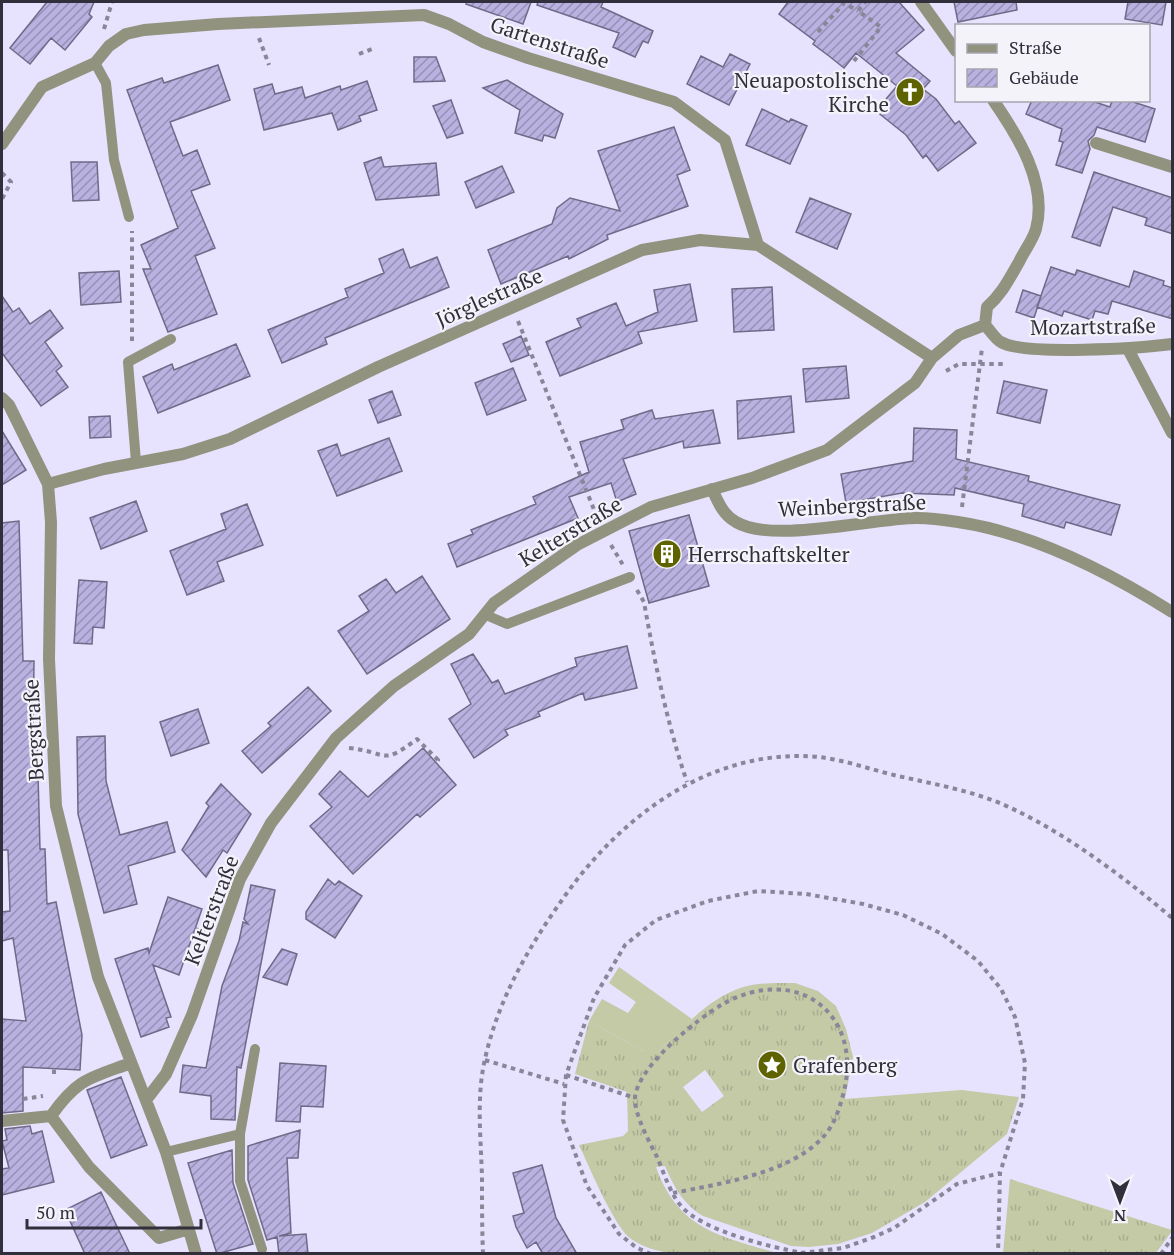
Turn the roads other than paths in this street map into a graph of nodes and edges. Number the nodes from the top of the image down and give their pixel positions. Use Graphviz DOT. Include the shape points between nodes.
graph roads {
  1 [pos="921,2"];
  2 [pos="955,48"];
  3 [pos="94,63"];
  4 [pos="994,102"];
  5 [pos="1096,143"];
  6 [pos="2,144"];
  7 [pos="1173,167"];
  8 [pos="129,217"];
  9 [pos="758,245"];
  10 [pos="985,325"];
  11 [pos="171,339"];
  12 [pos="1173,344"];
  13 [pos="1128,349"];
  14 [pos="932,358"];
  15 [pos="2,398"];
  16 [pos="1173,433"];
  17 [pos="136,462"];
  18 [pos="48,484"];
  19 [pos="712,489"];
  20 [pos="630,578"];
  21 [pos="1173,612"];
  22 [pos="486,615"];
  23 [pos="255,1049"];
  24 [pos="132,1063"];
  25 [pos="146,1100"];
  26 [pos="51,1116"];
  27 [pos="2,1121"];
  28 [pos="240,1134"];
  29 [pos="166,1152"];
  30 [pos="189,1229"];
  31 [pos="262,1249"];
  32 [pos="196,1254"];
  1 -- 2 [label="street"];
  3 -- 6 [label="street, Gartenstraße" via="42,87"];
  3 -- 8 [label="lane" via="106,83 114,160"];
  3 -- 9 [label="street, Gartenstraße" via="126,34 144,30 424,15 494,46 674,102 725,140"];
  4 -- 10 [label="street" via="1035,177 1041,203 1036,231 1000,295 987,307"];
  5 -- 7 [label="street"];
  9 -- 14 [label="street, Jörglestraße"];
  9 -- 17 [label="street, Jörglestraße" via="700,240 642,250 366,373 230,439 183,454"];
  10 -- 13 [label="street, Mozartstraße" via="1001,342 1028,348"];
  10 -- 14 [label="street, Kelterstraße" via="959,334"];
  11 -- 17 [label="lane" via="128,362"];
  12 -- 13 [label="street, Mozartstraße"];
  13 -- 16 [label="street"];
  14 -- 19 [label="street, Kelterstraße" via="915,382 827,450 790,466"];
  15 -- 18 [label="street, Bergstraße"];
  17 -- 18 [label="street, Jörglestraße"];
  18 -- 24 [label="street, Bergstraße" via="49,659 56,806 98,977"];
  19 -- 21 [label="street, Weinbergstraße" via="722,509 736,523 757,528 781,530 918,518 1005,533 1053,550"];
  19 -- 22 [label="street, Kelterstraße" via="651,507 603,530 494,603"];
  20 -- 22 [label="lane" via="507,624"];
  22 -- 25 [label="street, Kelterstraße" via="469,634 394,686 336,738 271,824 240,879 207,975 166,1074"];
  23 -- 28 [label="lane"];
  24 -- 25 [label="street, Bergstraße"];
  24 -- 26 [label="street" via="82,1080"];
  25 -- 29 [label="street, Bergstraße"];
  26 -- 27 [label="street"];
  26 -- 30 [label="street" via="89,1167 159,1238"];
  28 -- 29 [label="lane"];
  28 -- 31 [label="lane" via="240,1180"];
  29 -- 30 [label="street, Bergstraße"];
  30 -- 32 [label="street, Bergstraße"];
}
